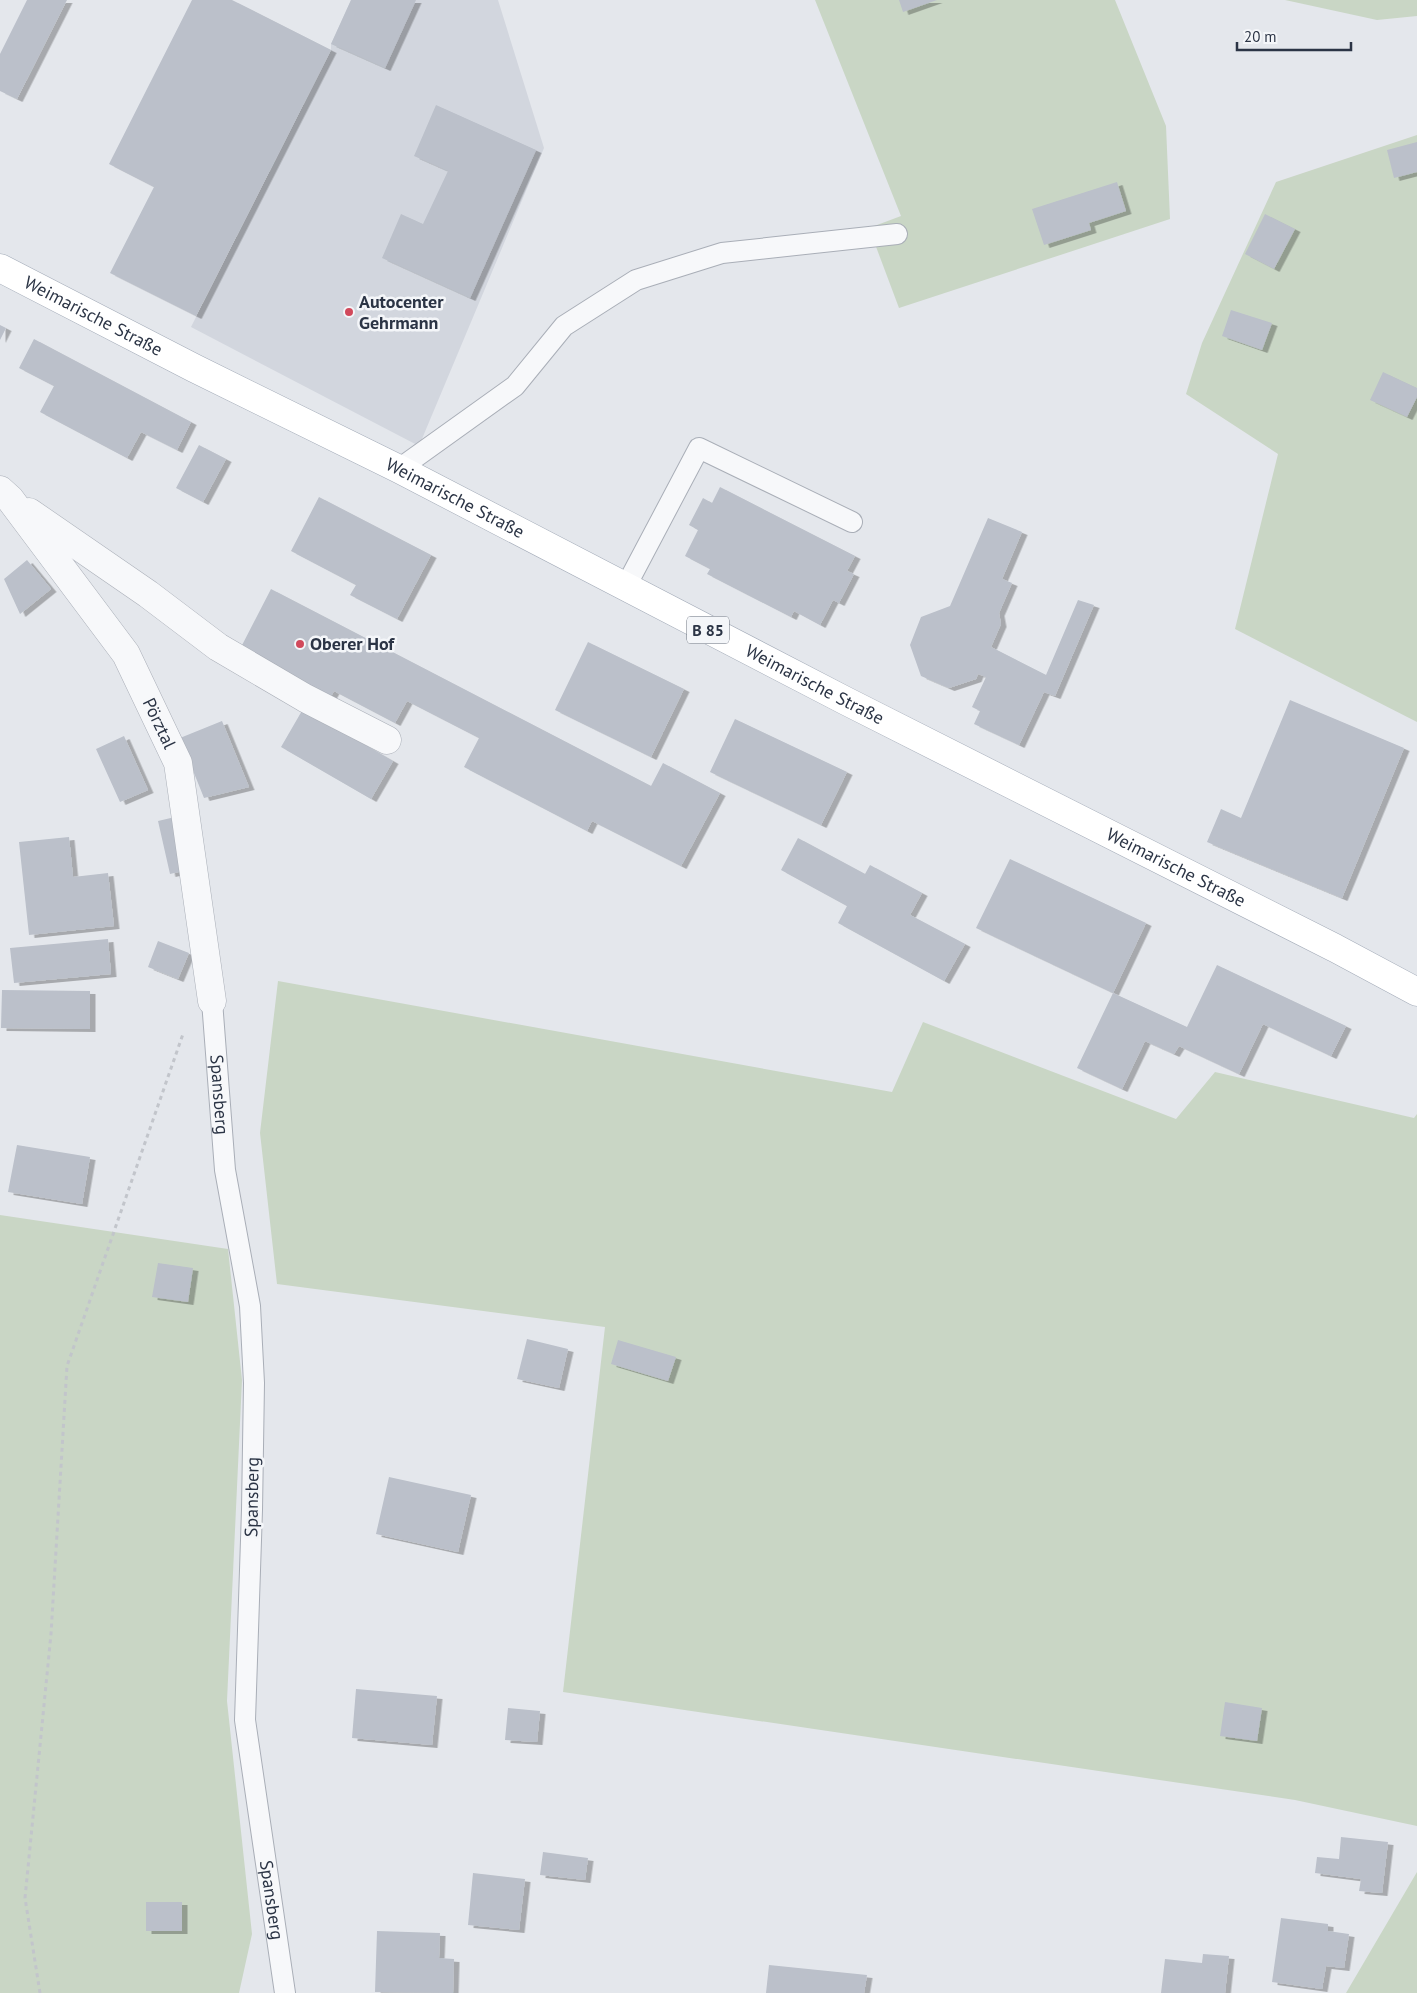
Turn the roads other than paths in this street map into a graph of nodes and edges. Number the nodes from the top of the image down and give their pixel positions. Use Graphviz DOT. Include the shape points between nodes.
graph roads {
  1 [pos="898,234"];
  2 [pos="0,268"];
  3 [pos="399,470"];
  4 [pos="5,494"];
  5 [pos="852,522"];
  6 [pos="625,588"];
  7 [pos="386,740"];
  8 [pos="1417,992"];
  9 [pos="212,1001"];
  10 [pos="284,1993"];
  1 -- 3 [label="lane" via="722,253 636,280 564,326 515,386"];
  2 -- 3 [label="main road, Weimarische Straße / B 85"];
  3 -- 6 [label="main road, Weimarische Straße / B 85"];
  4 -- 7 [label="street" via="218,647"];
  4 -- 9 [label="street, Pörztal" via="126,654 178,763"];
  5 -- 6 [label="lane" via="699,448"];
  6 -- 8 [label="main road, Weimarische Straße / B 85"];
  9 -- 10 [label="lane, Spansberg" via="224,1170 250,1306 254,1383 246,1720"];
}
